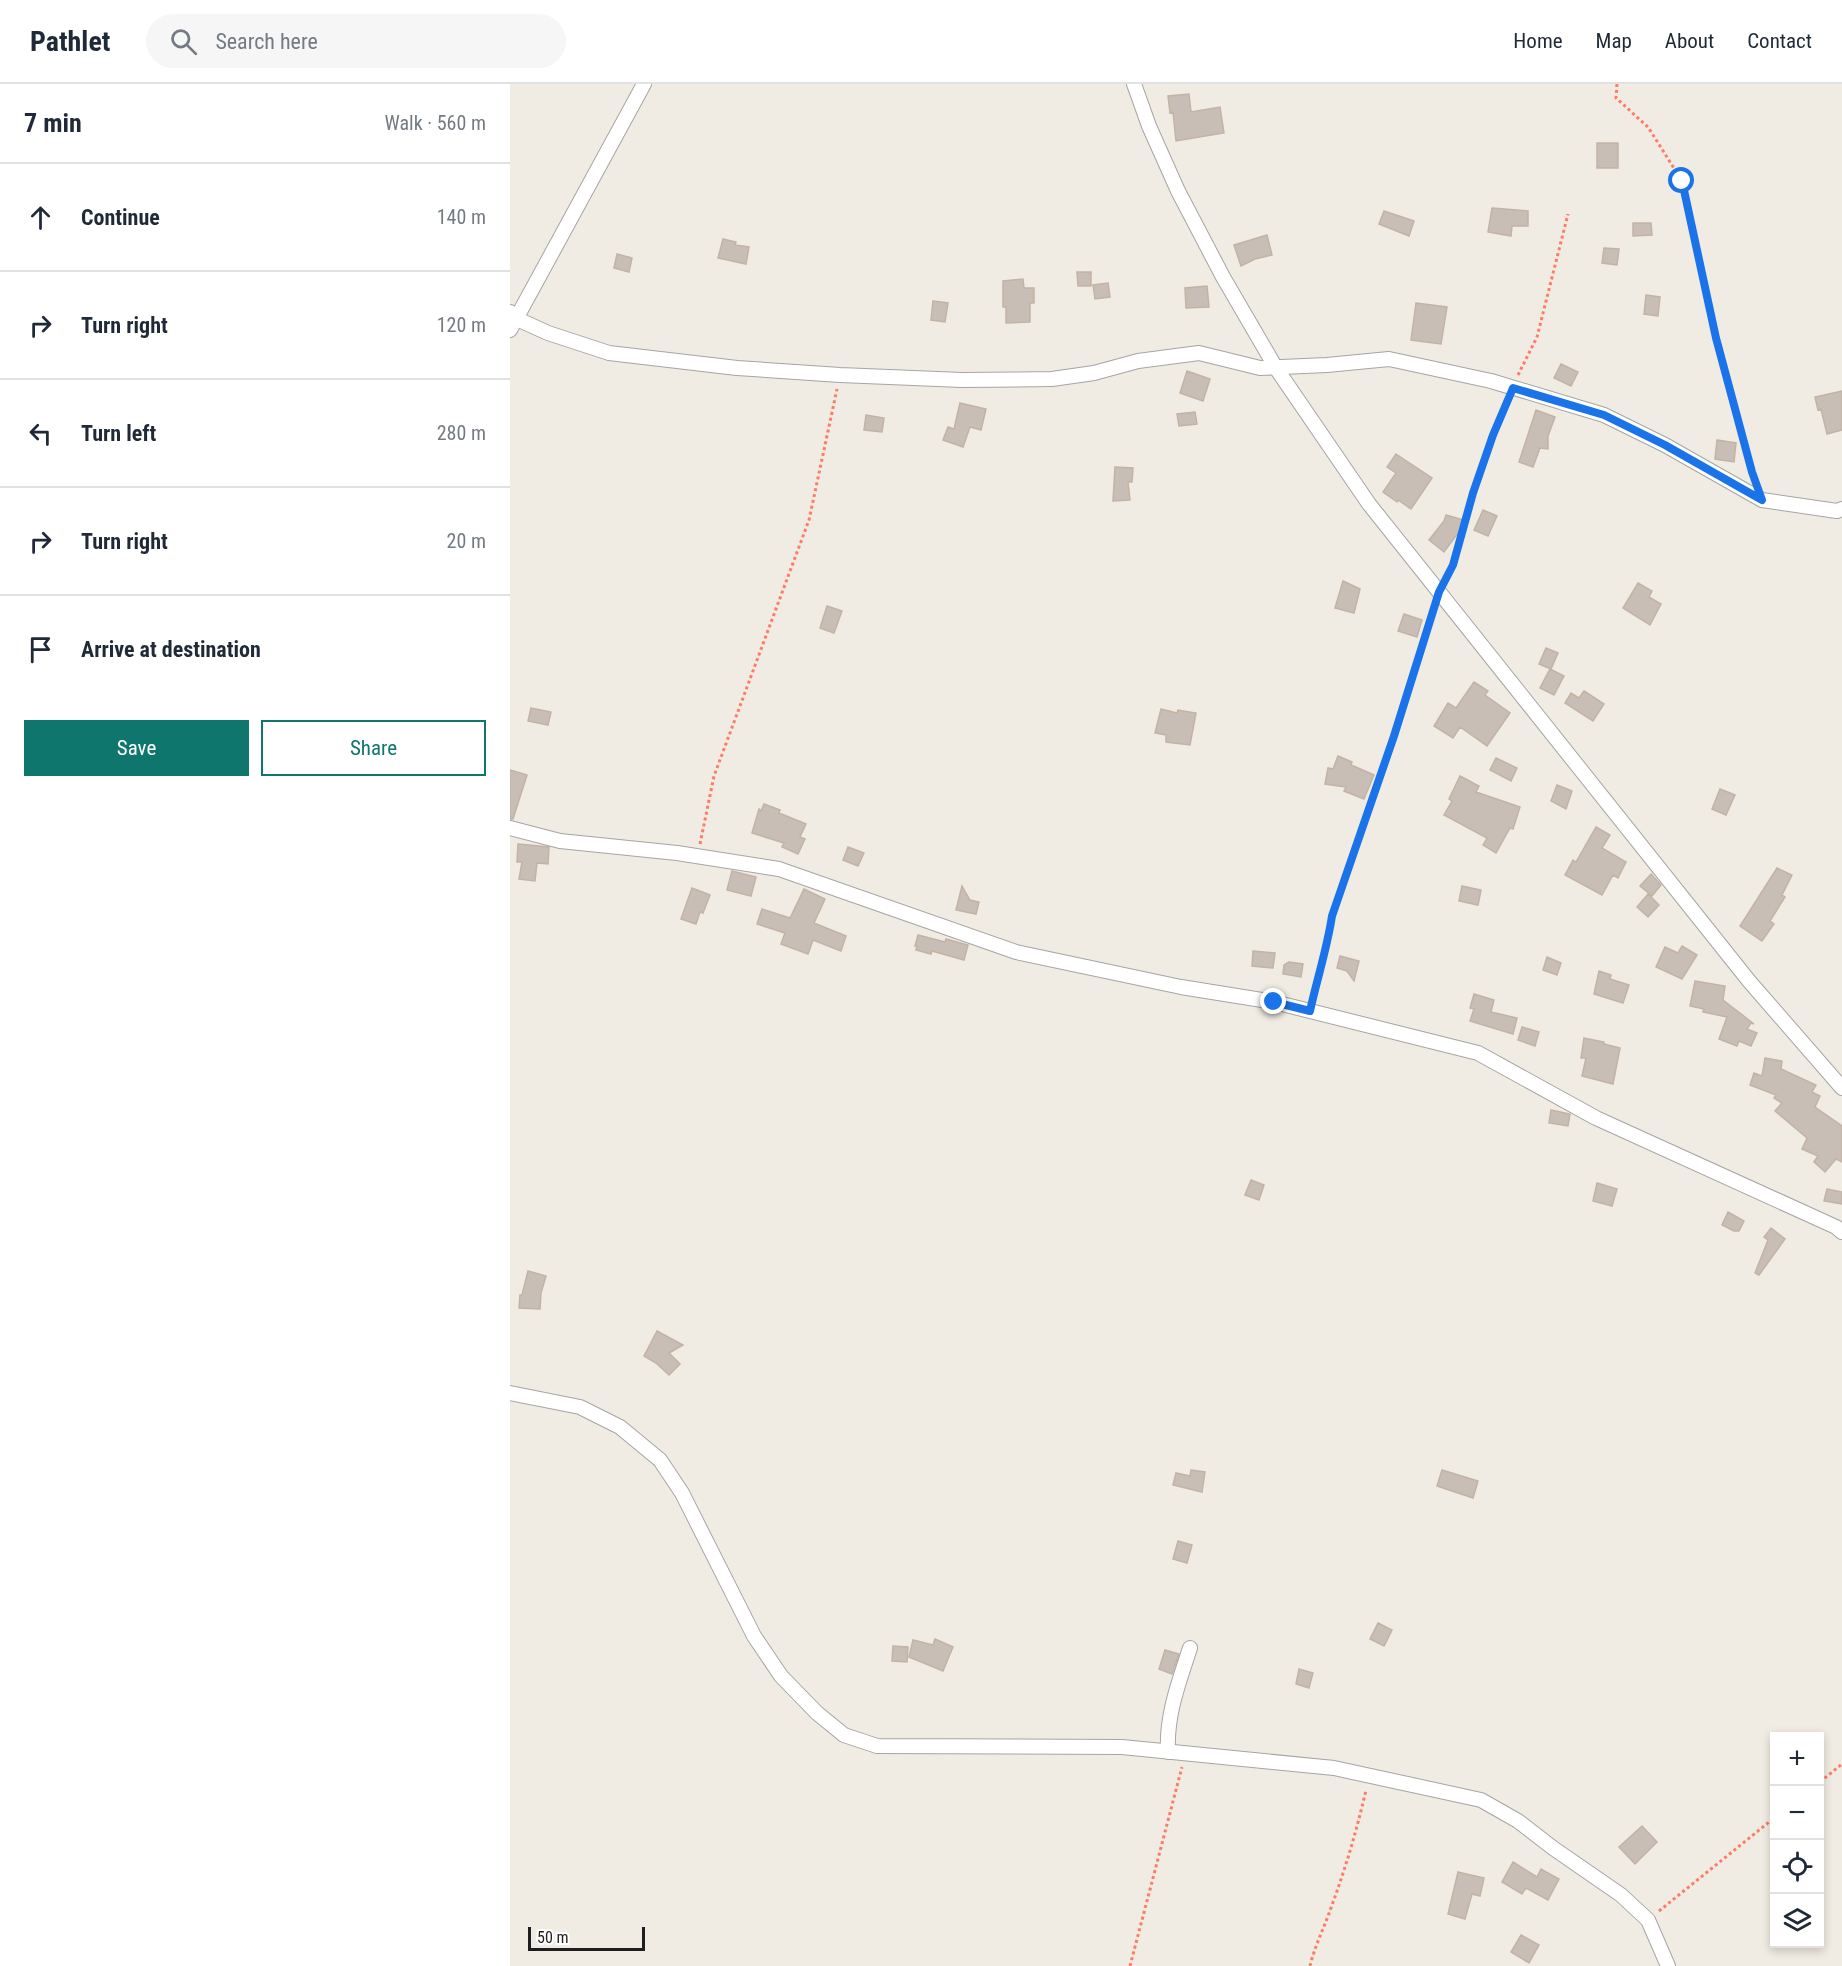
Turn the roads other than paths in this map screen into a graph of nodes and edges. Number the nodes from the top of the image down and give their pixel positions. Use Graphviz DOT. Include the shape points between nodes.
graph roads {
  1 [pos="644,84"];
  2 [pos="1134,84"];
  3 [pos="512,320"];
  4 [pos="1276,368"];
  5 [pos="1842,509"];
  6 [pos="510,828"];
  7 [pos="1842,1088"];
  8 [pos="1842,1232"];
  9 [pos="510,1393"];
  10 [pos="1191,1648"];
  11 [pos="1168,1752"];
  12 [pos="1668,1966"];
  1 -- 3 [label="street"];
  2 -- 4 [label="street" via="1178,191"];
  3 -- 4 [label="street" via="609,353 840,375 1052,380 1138,361 1200,353 1260,368"];
  4 -- 5 [label="street" via="1389,359 1491,381 1604,415 1762,500"];
  4 -- 7 [label="street" via="1369,504 1749,981"];
  6 -- 8 [label="street" via="560,841 779,869 1016,952 1274,1002 1478,1053 1596,1118"];
  9 -- 11 [label="street" via="580,1407 620,1426 660,1460 682,1493 754,1636 781,1676 844,1735 877,1746 1122,1747"];
  10 -- 11 [label="street" via="1172,1704"];
  11 -- 12 [label="street" via="1334,1768 1481,1800 1518,1821 1622,1895 1648,1920"];
}
